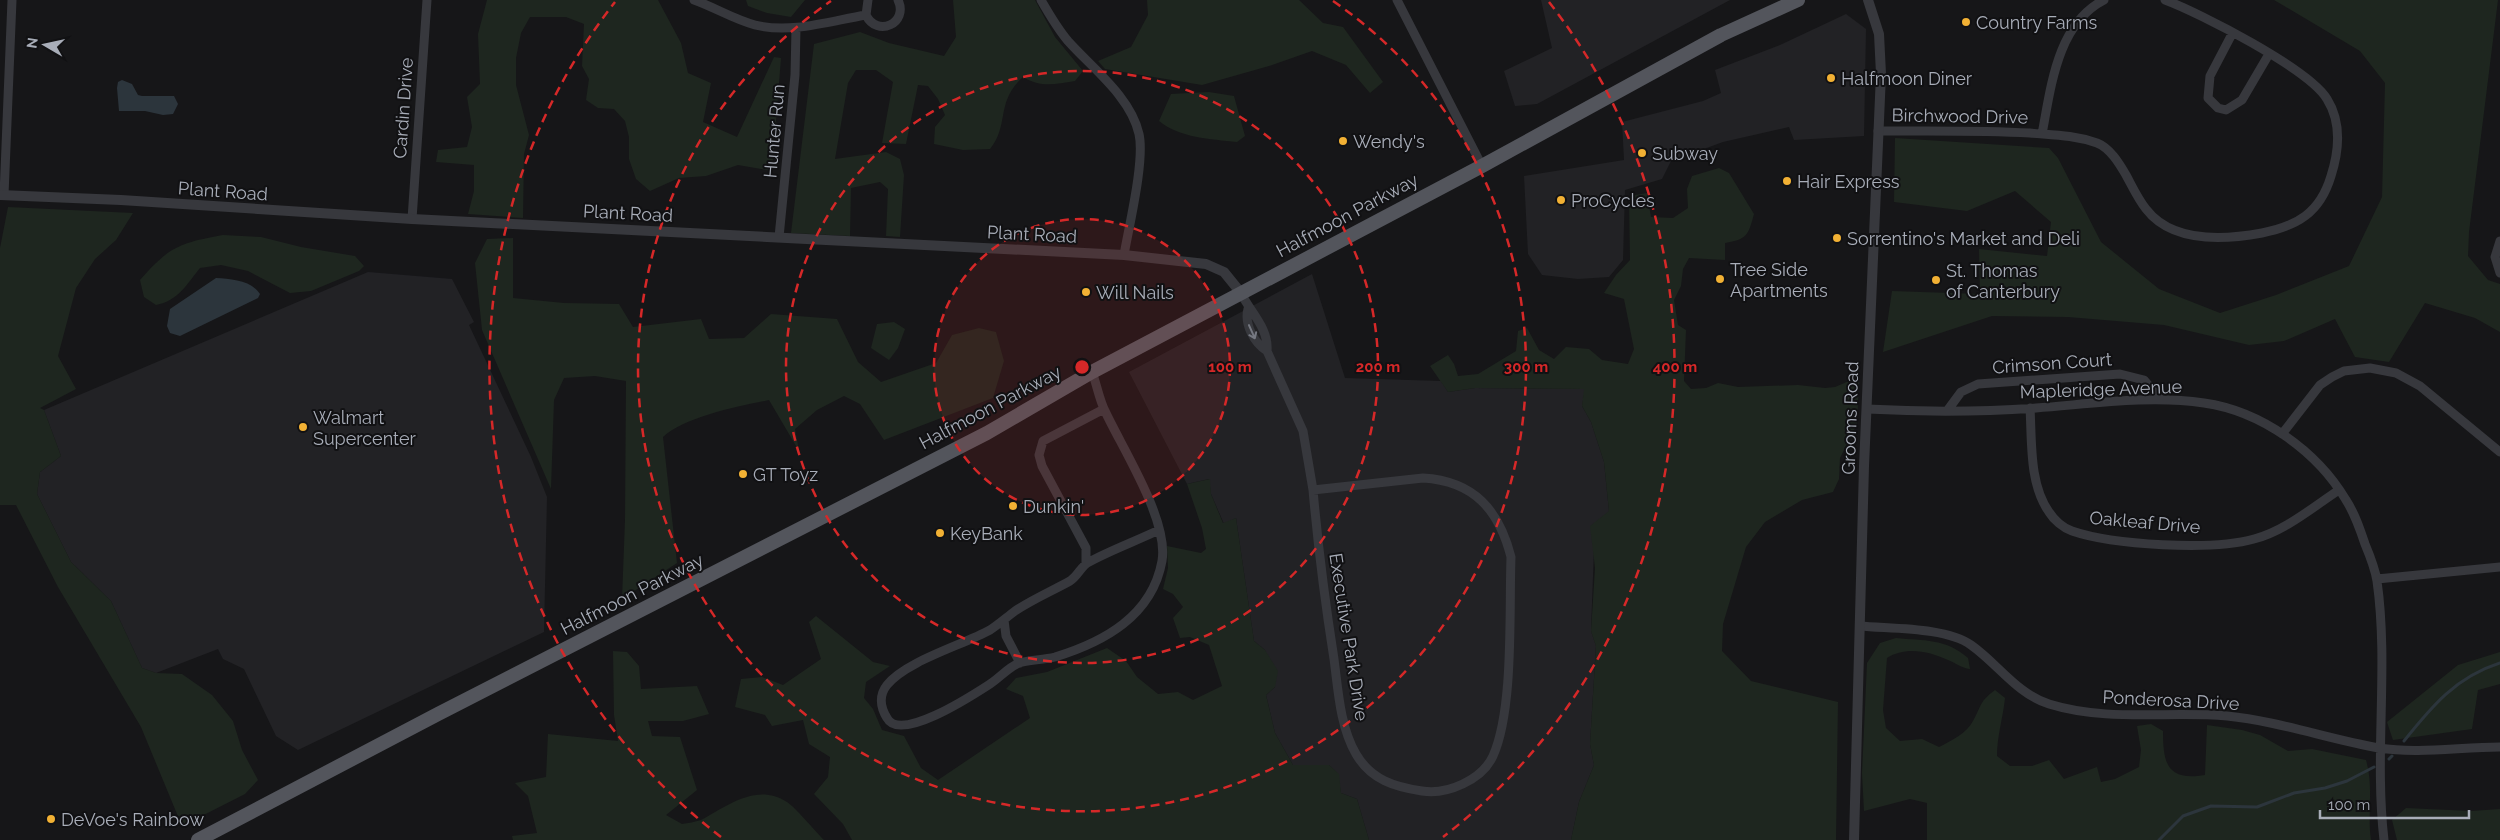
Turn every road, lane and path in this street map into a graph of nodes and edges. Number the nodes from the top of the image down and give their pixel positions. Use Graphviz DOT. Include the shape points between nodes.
graph roads {
  1 [pos="12,0"];
  2 [pos="427,0"];
  3 [pos="694,0"];
  4 [pos="868,0"];
  5 [pos="898,0"];
  6 [pos="1041,0"];
  7 [pos="1397,0"];
  8 [pos="1798,0"];
  9 [pos="1868,0"];
  10 [pos="2104,0"];
  11 [pos="2165,0"];
  12 [pos="866,15"];
  13 [pos="796,28"];
  14 [pos="2232,34"];
  15 [pos="2269,54"];
  16 [pos="1878,131"];
  17 [pos="2042,134"];
  18 [pos="1482,166"];
  19 [pos="2,195"];
  20 [pos="412,219"];
  21 [pos="779,237"];
  22 [pos="2500,242"];
  23 [pos="1124,255"];
  24 [pos="2500,273"];
  25 [pos="1241,293"];
  26 [pos="1092,372"];
  27 [pos="2160,399"];
  28 [pos="2030,408"];
  29 [pos="1104,409"];
  30 [pos="1867,409"];
  31 [pos="1947,411"];
  32 [pos="2282,434"];
  33 [pos="2500,452"];
  34 [pos="1313,490"];
  35 [pos="2339,490"];
  36 [pos="1159,530"];
  37 [pos="1086,563"];
  38 [pos="2500,567"];
  39 [pos="2377,579"];
  40 [pos="1004,620"];
  41 [pos="1860,626"];
  42 [pos="1020,663"];
  43 [pos="2500,746"];
  44 [pos="2381,748"];
  45 [pos="198,840"];
  46 [pos="1854,840"];
  47 [pos="2384,840"];
  1 -- 19 [label="street"];
  2 -- 20 [label="street, Cardin Drive"];
  3 -- 13 [label="street" via="756,25"];
  4 -- 12 [label="street"];
  5 -- 12 [label="street" via="900,14 890,26 876,26"];
  6 -- 23 [label="street" via="1067,39 1120,98 1139,134 1138,168"];
  7 -- 18 [label="street"];
  8 -- 18 [label="main road, Halfmoon Parkway" via="1721,35"];
  9 -- 16 [label="street, Grooms Road" via="1879,34"];
  10 -- 17 [label="street, Birchwood Drive" via="2084,13 2065,42 2050,90"];
  11 -- 14 [label="street, Birchwood Drive" via="2212,20"];
  12 -- 13 [label="street"];
  13 -- 21 [label="street, Hunter Run" via="794,85"];
  14 -- 15 [label="street, Birchwood Drive"];
  14 -- 15 [label="street" via="2210,76 2208,98 2218,108 2226,110 2242,100"];
  15 -- 17 [label="street, Birchwood Drive" via="2322,90 2329,101 2339,136 2329,182 2316,208 2294,224 2240,236 2209,237 2171,230 2146,209 2118,161 2100,144 2072,135"];
  16 -- 17 [label="street, Birchwood Drive"];
  16 -- 30 [label="street, Grooms Road"];
  18 -- 25 [label="main road, Halfmoon Parkway"];
  19 -- 20 [label="street, Plant Road"];
  20 -- 21 [label="street, Plant Road"];
  21 -- 23 [label="street, Plant Road"];
  22 -- 24 [label="street" via="2495,257"];
  23 -- 25 [label="street, Plant Road" via="1206,264 1224,272"];
  25 -- 26 [label="main road, Halfmoon Parkway"];
  25 -- 34 [label="street, Executive Park Drive" via="1248,309 1257,316 1267,351 1303,431"];
  26 -- 29 [label="street"];
  26 -- 45 [label="main road, Halfmoon Parkway" via="987,434"];
  27 -- 28 [label="street, Mapleridge Avenue"];
  27 -- 31 [label="street, Crimson Court" via="2144,380 2120,374 1978,384 1961,392"];
  27 -- 32 [label="street, Mapleridge Avenue" via="2225,408 2258,420"];
  28 -- 31 [label="street, Mapleridge Avenue"];
  28 -- 35 [label="street, Oakleaf Drive" via="2034,470 2042,500 2061,525 2097,538 2179,546 2254,539 2291,522"];
  29 -- 36 [label="street" via="1149,501"];
  29 -- 37 [label="street" via="1043,441 1039,455 1086,548"];
  30 -- 31 [label="street, Mapleridge Avenue"];
  30 -- 41 [label="street, Grooms Road"];
  32 -- 33 [label="street" via="2309,397 2332,376 2370,368 2396,373 2420,386"];
  32 -- 35 [label="street, Mapleridge Avenue" via="2319,466"];
  34 -- 34 [label="street, Executive Park Drive" via="1338,694 1356,754 1376,776 1399,788 1437,792 1464,783 1482,771 1492,758 1502,722 1511,558 1499,525 1487,504 1463,487 1438,479"];
  35 -- 39 [label="street, Mapleridge Avenue" via="2355,517"];
  36 -- 37 [label="street"];
  36 -- 42 [label="street" via="1163,550 1158,577 1146,602 1131,618 1107,636 1082,648 1053,658"];
  37 -- 40 [label="street" via="1072,580"];
  38 -- 39 [label="street"];
  39 -- 44 [label="street, Mapleridge Avenue"];
  40 -- 42 [label="street" via="1006,636"];
  40 -- 42 [label="street" via="921,661 890,682 881,695 887,720 902,727 918,724 989,685"];
  41 -- 44 [label="street, Ponderosa Drive" via="1958,638 1970,644 2026,693 2049,704 2096,713 2227,716"];
  41 -- 46 [label="street, Grooms Road"];
  43 -- 44 [label="street, Ponderosa Drive" via="2432,750"];
  44 -- 47 [label="street, Mapleridge Avenue"];
}
